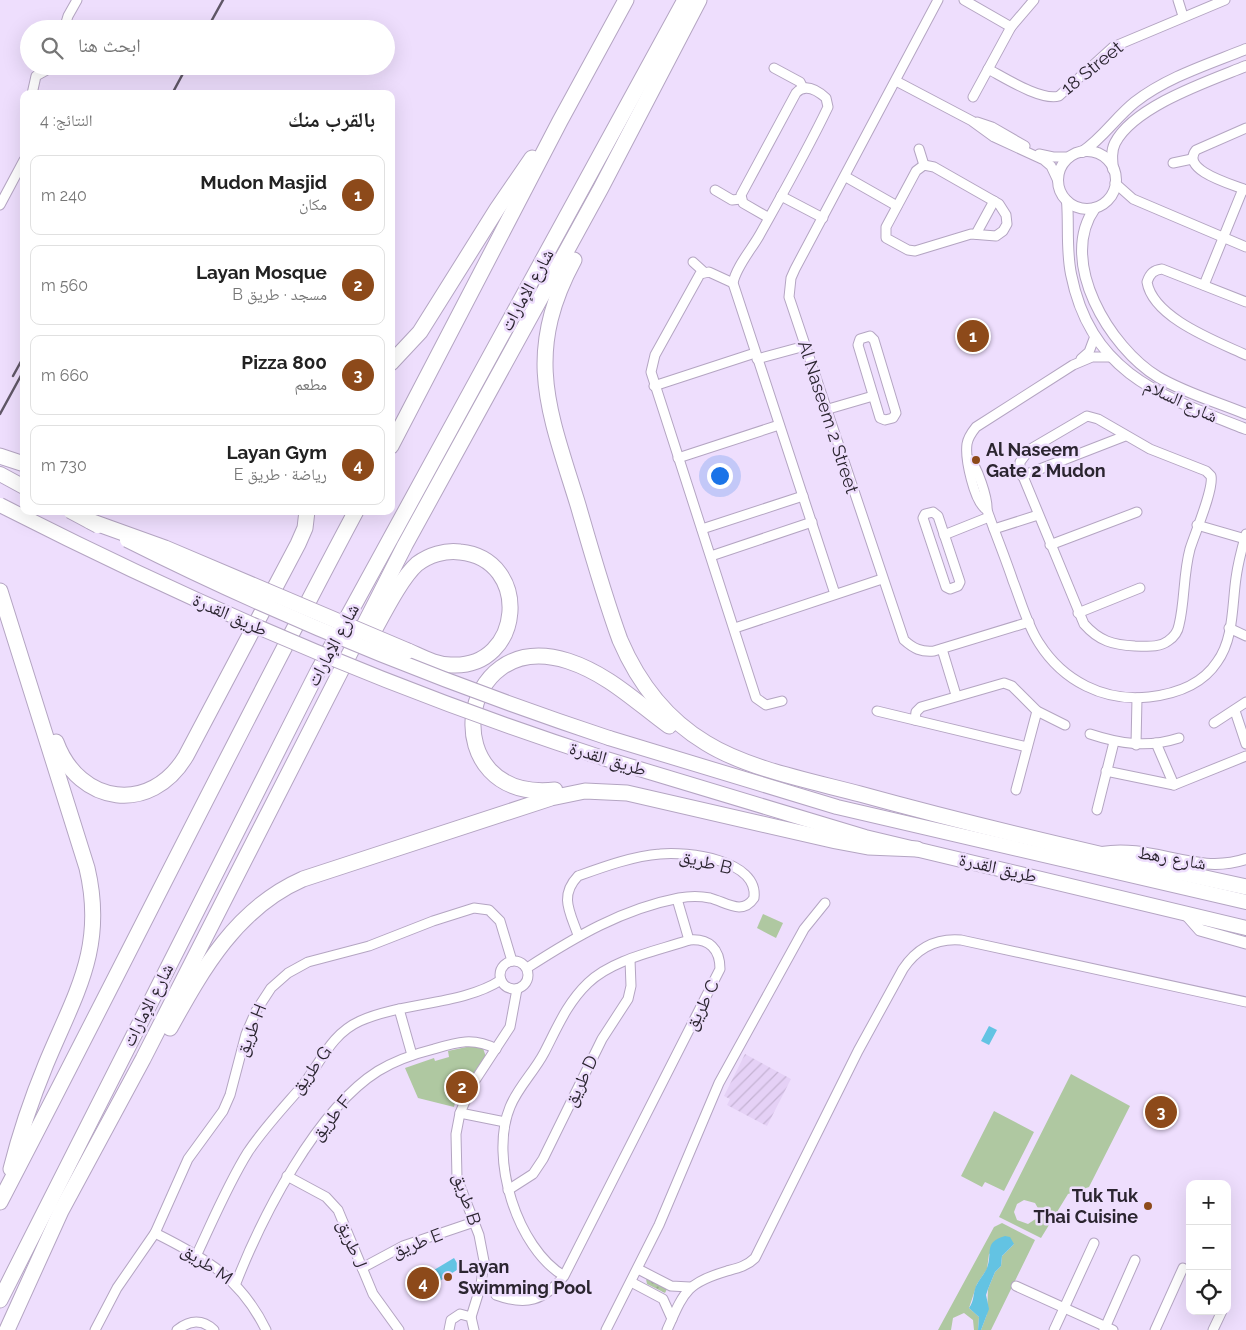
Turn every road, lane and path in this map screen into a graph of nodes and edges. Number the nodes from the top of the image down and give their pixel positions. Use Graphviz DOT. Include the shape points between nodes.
graph roads {
  1 [pos="77,0"];
  2 [pos="626,0"];
  3 [pos="685,0"];
  4 [pos="700,0"];
  5 [pos="709,0"];
  6 [pos="938,0"];
  7 [pos="964,0"];
  8 [pos="1034,0"];
  9 [pos="1178,0"];
  10 [pos="1225,0"];
  11 [pos="1183,16"];
  12 [pos="68,20"];
  13 [pos="1011,27"];
  14 [pos="1246,49"];
  15 [pos="1246,66"];
  16 [pos="774,68"];
  17 [pos="988,69"];
  18 [pos="38,75"];
  19 [pos="896,81"];
  20 [pos="803,88"];
  21 [pos="33,90"];
  22 [pos="973,97"];
  23 [pos="560,121"];
  24 [pos="1246,128"];
  25 [pos="999,136"];
  26 [pos="919,150"];
  27 [pos="1082,152"];
  28 [pos="1070,157"];
  29 [pos="1192,159"];
  30 [pos="1172,163"];
  31 [pos="924,165"];
  32 [pos="20,168"];
  33 [pos="1113,169"];
  34 [pos="846,177"];
  35 [pos="1058,181"];
  36 [pos="1115,183"];
  37 [pos="1244,189"];
  38 [pos="715,190"];
  39 [pos="781,196"];
  40 [pos="741,199"];
  41 [pos="994,201"];
  42 [pos="1067,201"];
  43 [pos="0,205"];
  44 [pos="896,206"];
  45 [pos="1095,208"];
  46 [pos="769,218"];
  47 [pos="823,218"];
  48 [pos="976,234"];
  49 [pos="1223,238"];
  50 [pos="1246,247"];
  51 [pos="693,262"];
  52 [pos="704,272"];
  53 [pos="733,283"];
  54 [pos="1204,285"];
  55 [pos="1246,302"];
  56 [pos="1095,336"];
  57 [pos="805,346"];
  58 [pos="1246,355"];
  59 [pos="756,356"];
  60 [pos="1110,356"];
  61 [pos="395,359"];
  62 [pos="1073,365"];
  63 [pos="654,386"];
  64 [pos="873,396"];
  65 [pos="825,410"];
  66 [pos="1246,414"];
  67 [pos="779,425"];
  68 [pos="1246,429"];
  69 [pos="1125,436"];
  70 [pos="395,438"];
  71 [pos="0,456"];
  72 [pos="678,458"];
  73 [pos="20,463"];
  74 [pos="1022,476"];
  75 [pos="803,496"];
  76 [pos="0,505"];
  77 [pos="1137,512"];
  78 [pos="988,513"];
  79 [pos="1038,514"];
  80 [pos="20,515"];
  81 [pos="20,515"];
  82 [pos="77,515"];
  83 [pos="307,515"];
  84 [pos="354,515"];
  85 [pos="90,522"];
  86 [pos="812,522"];
  87 [pos="1197,525"];
  88 [pos="702,529"];
  89 [pos="994,529"];
  90 [pos="944,535"];
  91 [pos="1245,540"];
  92 [pos="1050,545"];
  93 [pos="711,556"];
  94 [pos="882,579"];
  95 [pos="1140,588"];
  96 [pos="0,591"];
  97 [pos="835,594"];
  98 [pos="1078,613"];
  99 [pos="1029,622"];
  100 [pos="10,623"];
  101 [pos="735,628"];
  102 [pos="1229,628"];
  103 [pos="1246,636"];
  104 [pos="942,649"];
  105 [pos="956,695"];
  106 [pos="1137,698"];
  107 [pos="782,701"];
  108 [pos="1246,702"];
  109 [pos="877,711"];
  110 [pos="1037,711"];
  111 [pos="1235,711"];
  112 [pos="915,720"];
  113 [pos="1214,723"];
  114 [pos="1065,725"];
  115 [pos="1090,734"];
  116 [pos="1179,738"];
  117 [pos="1114,742"];
  118 [pos="1156,743"];
  119 [pos="1136,744"];
  120 [pos="1246,744"];
  121 [pos="1027,748"];
  122 [pos="1246,756"];
  123 [pos="1106,771"];
  124 [pos="1174,785"];
  125 [pos="1016,790"];
  126 [pos="857,794"];
  127 [pos="270,807"];
  128 [pos="1097,810"];
  129 [pos="836,841"];
  130 [pos="916,849"];
  131 [pos="1097,853"];
  132 [pos="1246,859"];
  133 [pos="1246,887"];
  134 [pos="677,898"];
  135 [pos="1246,902"];
  136 [pos="825,903"];
  137 [pos="1185,913"];
  138 [pos="1246,928"];
  139 [pos="578,935"];
  140 [pos="689,940"];
  141 [pos="1246,943"];
  142 [pos="630,960"];
  143 [pos="512,961"];
  144 [pos="527,968"];
  145 [pos="501,980"];
  146 [pos="517,989"];
  147 [pos="1246,1002"];
  148 [pos="399,1010"];
  149 [pos="496,1049"];
  150 [pos="412,1055"];
  151 [pos="460,1113"];
  152 [pos="505,1122"];
  153 [pos="287,1176"];
  154 [pos="508,1190"];
  155 [pos="3,1196"];
  156 [pos="474,1222"];
  157 [pos="155,1233"];
  158 [pos="1094,1243"];
  159 [pos="197,1254"];
  160 [pos="40,1257"];
  161 [pos="1135,1260"];
  162 [pos="362,1268"];
  163 [pos="1183,1268"];
  164 [pos="638,1269"];
  165 [pos="564,1276"];
  166 [pos="630,1282"];
  167 [pos="236,1283"];
  168 [pos="671,1286"];
  169 [pos="1016,1286"];
  170 [pos="690,1287"];
  171 [pos="496,1295"];
  172 [pos="682,1298"];
  173 [pos="663,1299"];
  174 [pos="0,1300"];
  175 [pos="475,1302"];
  176 [pos="1064,1308"];
  177 [pos="460,1314"];
  178 [pos="1220,1315"];
  179 [pos="471,1317"];
  180 [pos="672,1319"];
  181 [pos="448,1329"];
  182 [pos="476,1329"];
  183 [pos="1108,1329"];
  184 [pos="8,1330"];
  185 [pos="95,1330"];
  186 [pos="177,1330"];
  187 [pos="214,1330"];
  188 [pos="266,1330"];
  189 [pos="399,1330"];
  190 [pos="606,1330"];
  191 [pos="667,1330"];
  192 [pos="1054,1330"];
  193 [pos="1155,1330"];
  194 [pos="1213,1330"];
  1 -- 12 [label="street"];
  2 -- 23 [label="highway"];
  3 -- 174 [label="highway, شارع الإمارات" via="318,671"];
  4 -- 127 [label="highway" via="414,528"];
  5 -- 126 [label="highway" via="560,287 545,340 544,382 549,410 615,628 628,658 648,690 677,722 718,750 752,764"];
  6 -- 19 [label="street, Al Naseem 2 Street"];
  7 -- 13 [label="street"];
  8 -- 13 [label="street"];
  9 -- 11 [label="street"];
  10 -- 11 [label="street, 18 Street"];
  11 -- 17 [label="street, 18 Street" via="1113,47 1053,98"];
  13 -- 17 [label="street"];
  14 -- 27 [label="street" via="1148,92"];
  15 -- 33 [label="street" via="1182,92 1140,118 1116,143"];
  16 -- 20 [label="street" via="800,82"];
  17 -- 22 [label="street"];
  18 -- 21 [label="street"];
  19 -- 25 [label="street"];
  19 -- 34 [label="street, Al Naseem 2 Street"];
  20 -- 39 [label="street" via="822,95 828,107"];
  20 -- 40 [label="street" via="796,93"];
  23 -- 61 [label="highway" via="497,209 420,332"];
  23 -- 70 [label="highway"];
  24 -- 29 [label="street" via="1196,150"];
  25 -- 28 [label="street" via="1038,154"];
  25 -- 35 [label="street" via="1044,160"];
  26 -- 31 [label="street"];
  27 -- 28 [label="street"];
  27 -- 33 [label="street" via="1101,155"];
  28 -- 35 [label="street" via="1061,167"];
  29 -- 30 [label="street"];
  29 -- 37 [label="street" via="1199,170"];
  31 -- 41 [label="street" via="934,167"];
  31 -- 44 [label="street" via="916,171"];
  32 -- 43 [label="street"];
  33 -- 36 [label="street"];
  34 -- 44 [label="street"];
  34 -- 47 [label="street, Al Naseem 2 Street"];
  35 -- 42 [label="street" via="1062,196"];
  36 -- 45 [label="street" via="1110,196"];
  36 -- 49 [label="street" via="1133,199"];
  37 -- 49 [label="street"];
  38 -- 40 [label="street" via="732,200"];
  39 -- 46 [label="street"];
  39 -- 47 [label="street"];
  40 -- 46 [label="street"];
  41 -- 48 [label="street"];
  41 -- 48 [label="street" via="1006,215 1007,224 996,236"];
  42 -- 45 [label="street" via="1080,208"];
  42 -- 56 [label="street, شارع السلام" via="1070,273 1080,306"];
  44 -- 48 [label="street" via="885,235 908,250 915,251"];
  45 -- 66 [label="street, شارع السلام" via="1083,239 1085,272 1096,306 1115,338 1158,377"];
  46 -- 53 [label="street"];
  47 -- 57 [label="street, Al Naseem 2 Street" via="795,269 789,288"];
  49 -- 50 [label="street"];
  49 -- 54 [label="street"];
  51 -- 52 [label="street"];
  52 -- 53 [label="street"];
  52 -- 63 [label="street" via="696,278 654,355 651,372"];
  53 -- 59 [label="street"];
  54 -- 55 [label="street"];
  54 -- 58 [label="street" via="1162,269 1155,270 1147,282 1153,294 1179,322"];
  56 -- 60 [label="street, شارع السلام"];
  56 -- 62 [label="street" via="1089,352"];
  57 -- 59 [label="street"];
  57 -- 65 [label="street, Al Naseem 2 Street"];
  59 -- 63 [label="street"];
  59 -- 67 [label="street"];
  60 -- 62 [label="street" via="1092,357"];
  60 -- 68 [label="street, شارع السلام" via="1156,393"];
  62 -- 78 [label="street" via="976,427 967,442 968,466 982,506"];
  63 -- 72 [label="street"];
  64 -- 64 [label="street" via="880,418 893,418 896,413 874,340 870,336 857,343"];
  64 -- 65 [label="street"];
  65 -- 94 [label="street, Al Naseem 2 Street"];
  67 -- 72 [label="street"];
  67 -- 75 [label="street"];
  69 -- 74 [label="street"];
  69 -- 74 [label="street" via="1092,416 1082,418 1023,455 1020,462"];
  69 -- 87 [label="street" via="1211,476 1211,489"];
  71 -- 73 [label="highway"];
  72 -- 88 [label="street"];
  74 -- 79 [label="street"];
  75 -- 86 [label="street"];
  75 -- 88 [label="street"];
  76 -- 80 [label="main road, طريق القدرة, bridge"];
  77 -- 92 [label="street"];
  78 -- 89 [label="street"];
  78 -- 90 [label="street"];
  79 -- 89 [label="street"];
  79 -- 92 [label="street"];
  81 -- 130 [label="main road, طريق القدرة, bridge" via="131,570 267,631 432,699 603,758 865,837"];
  82 -- 85 [label="main road, طريق القدرة, bridge"];
  83 -- 100 [label="highway" via="298,544 180,766 164,782 144,792 121,795 99,791 71,771 56,741 28,652"];
  84 -- 155 [label="highway"];
  85 -- 127 [label="highway, bridge" via="165,548 408,651 453,666 476,661 496,648 508,628 511,612 508,589 496,569 476,556 454,551 430,556 412,570 344,681 292,780"];
  85 -- 135 [label="main road, طريق القدرة, bridge" via="334,635 478,692 609,738 836,807"];
  86 -- 93 [label="street"];
  86 -- 97 [label="street"];
  87 -- 91 [label="street"];
  87 -- 98 [label="street" via="1185,572 1179,627 1168,641 1150,646 1106,642 1093,635"];
  88 -- 93 [label="street"];
  89 -- 99 [label="street"];
  90 -- 90 [label="street" via="960,582 952,588 946,587 923,518 925,514 937,514"];
  91 -- 102 [label="street" via="1236,575"];
  92 -- 98 [label="street"];
  93 -- 101 [label="street"];
  94 -- 97 [label="street"];
  94 -- 104 [label="street, Al Naseem 2 Street" via="904,640 923,652"];
  95 -- 98 [label="street"];
  96 -- 100 [label="highway"];
  97 -- 101 [label="street"];
  99 -- 104 [label="street, Al Naseem 2 Street"];
  99 -- 106 [label="street" via="1053,663 1071,678 1114,696"];
  100 -- 155 [label="highway" via="87,868 94,916 91,948 83,978 34,1094"];
  101 -- 107 [label="street" via="756,698 766,705"];
  102 -- 103 [label="street"];
  102 -- 106 [label="street" via="1225,648 1207,674 1182,690"];
  104 -- 105 [label="street"];
  105 -- 110 [label="street" via="1008,684"];
  105 -- 112 [label="street" via="919,708"];
  106 -- 119 [label="street"];
  108 -- 111 [label="street"];
  109 -- 112 [label="street"];
  110 -- 114 [label="street"];
  110 -- 121 [label="street"];
  111 -- 113 [label="street"];
  111 -- 120 [label="street"];
  112 -- 121 [label="street"];
  115 -- 117 [label="street"];
  116 -- 118 [label="street"];
  117 -- 119 [label="street"];
  117 -- 123 [label="street"];
  118 -- 119 [label="street"];
  118 -- 124 [label="street"];
  121 -- 125 [label="street"];
  122 -- 124 [label="street"];
  123 -- 124 [label="street"];
  123 -- 128 [label="street"];
  126 -- 129 [label="highway" via="820,788 725,758 689,739 622,688 568,661 545,656 510,662 495,672 475,701 472,727 478,753 493,773 513,786 529,791 591,785 639,788 793,824"];
  126 -- 131 [label="highway"];
  127 -- 160 [label="highway"];
  129 -- 130 [label="highway" via="868,847"];
  129 -- 160 [label="highway" via="649,796 585,791 495,815 280,890 248,914 203,969 69,1217"];
  130 -- 137 [label="main road, طريق القدرة"];
  131 -- 132 [label="street, شارع رهط" via="1131,850 1214,866"];
  131 -- 133 [label="highway"];
  134 -- 139 [label="street, طريق B" via="627,913"];
  134 -- 139 [label="street, طريق B" via="700,896 737,908 744,907 754,898 755,891 743,872 724,863 688,854 646,856 578,876 570,884 566,895"];
  134 -- 140 [label="street"];
  136 -- 164 [label="street" via="804,929 719,1083"];
  137 -- 138 [label="main road, طريق القدرة"];
  137 -- 141 [label="main road" via="1200,930"];
  139 -- 144 [label="street, طريق B"];
  140 -- 142 [label="street"];
  140 -- 165 [label="street, طريق C" via="699,939 712,946 720,959 720,969"];
  142 -- 152 [label="street" via="603,972 577,995 516,1094"];
  142 -- 154 [label="street, طريق D" via="628,999 602,1039 543,1159 533,1174"];
  143 -- 144 [label="street" via="518,961"];
  143 -- 145 [label="street" via="502,968"];
  143 -- 157 [label="street, طريق H" via="500,921 489,910 474,908 369,946 308,962 288,973 271,988 256,1010 223,1111 188,1159"];
  144 -- 146 [label="street" via="526,983"];
  145 -- 146 [label="street" via="507,987"];
  145 -- 148 [label="street, طريق G" via="482,990"];
  146 -- 149 [label="street, طريق B" via="510,1027"];
  147 -- 170 [label="street" via="966,941 931,947 902,968 756,1258 747,1265 708,1277"];
  148 -- 150 [label="street"];
  148 -- 159 [label="street, طريق G" via="348,1027 328,1047 303,1084 248,1152"];
  149 -- 150 [label="street, طريق F" via="478,1041 468,1041"];
  149 -- 151 [label="street, طريق B" via="476,1078"];
  150 -- 153 [label="street, طريق F" via="377,1072 360,1085 324,1124"];
  151 -- 152 [label="street"];
  151 -- 156 [label="street, طريق B" via="455,1149 457,1178"];
  152 -- 154 [label="street" via="503,1165"];
  153 -- 162 [label="street, طريق J" via="333,1203 345,1222"];
  153 -- 167 [label="street, طريق F"];
  154 -- 165 [label="street" via="535,1249 548,1265"];
  156 -- 162 [label="street, طريق E" via="403,1246"];
  156 -- 175 [label="street, طريق B" via="484,1262"];
  157 -- 159 [label="street, طريق M"];
  157 -- 185 [label="street, طريق H" via="117,1288"];
  158 -- 176 [label="street"];
  159 -- 167 [label="street, طريق M"];
  160 -- 184 [label="highway"];
  161 -- 183 [label="street"];
  162 -- 189 [label="street, طريق J" via="373,1294"];
  163 -- 193 [label="street"];
  164 -- 166 [label="street"];
  164 -- 168 [label="street"];
  165 -- 171 [label="street, طريق C" via="554,1289 526,1302"];
  166 -- 173 [label="street"];
  166 -- 190 [label="street"];
  167 -- 188 [label="street, طريق M"];
  168 -- 170 [label="street"];
  168 -- 172 [label="street"];
  169 -- 176 [label="street"];
  170 -- 172 [label="street"];
  172 -- 173 [label="street"];
  172 -- 180 [label="street"];
  173 -- 180 [label="street"];
  175 -- 177 [label="street"];
  175 -- 179 [label="street, طريق B"];
  176 -- 183 [label="street"];
  176 -- 192 [label="street"];
  177 -- 179 [label="street"];
  177 -- 181 [label="street" via="453,1317"];
  178 -- 194 [label="street"];
  179 -- 182 [label="street"];
  180 -- 191 [label="street"];
  186 -- 187 [label="street" via="192,1322 202,1322"];
}
